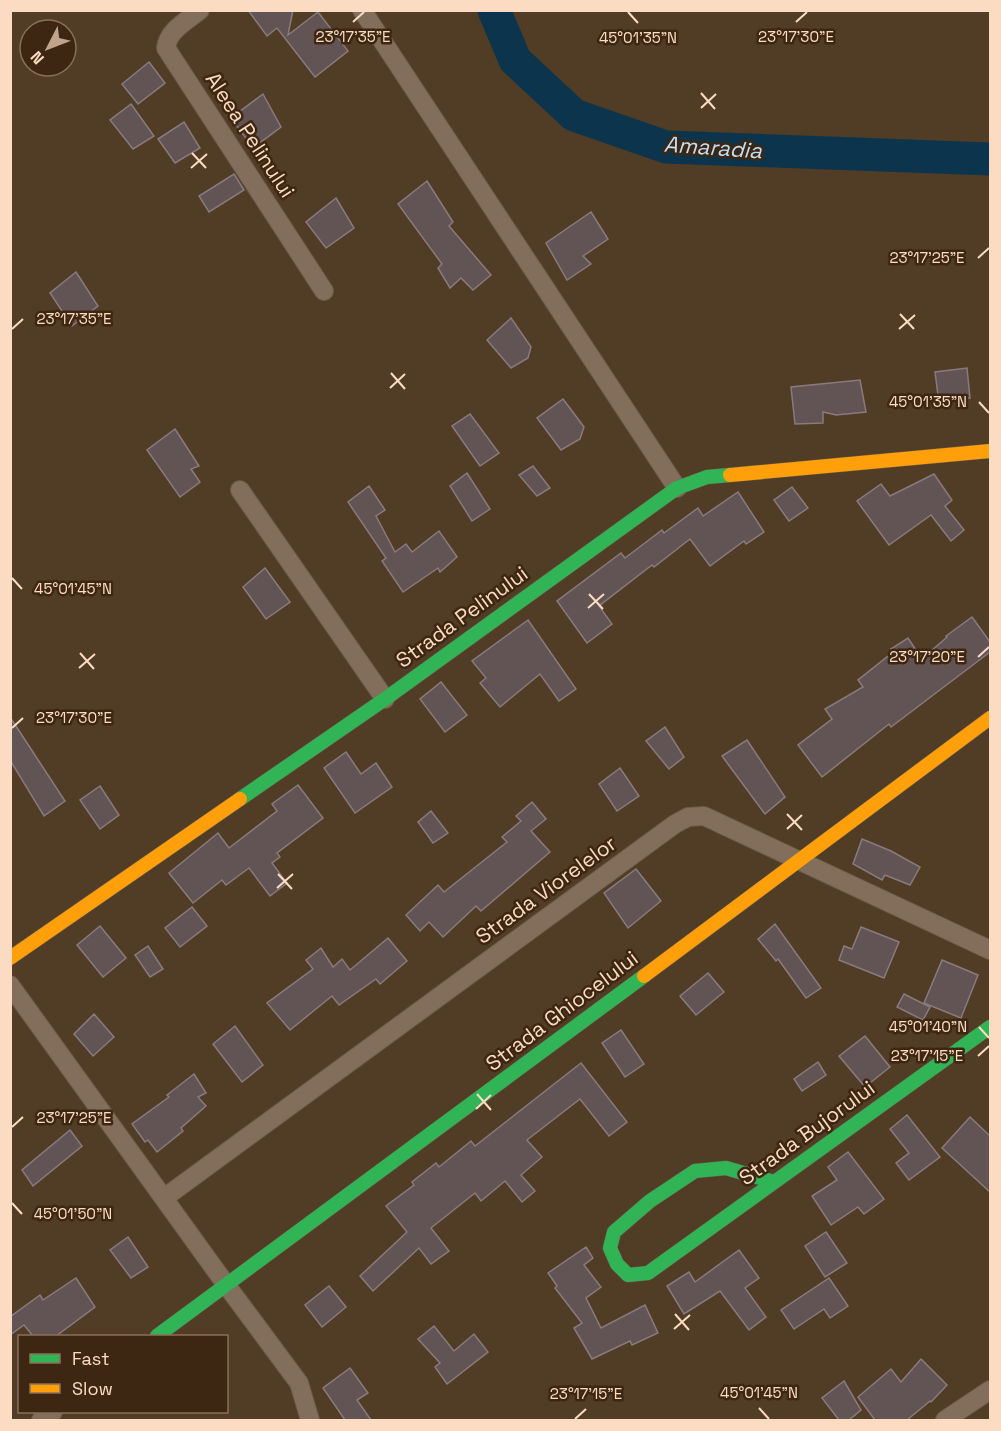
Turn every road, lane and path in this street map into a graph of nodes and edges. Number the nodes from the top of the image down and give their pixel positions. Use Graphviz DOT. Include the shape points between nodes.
graph roads {
  1 [pos="200,10"];
  2 [pos="362,10"];
  3 [pos="324,291"];
  4 [pos="990,451"];
  5 [pos="677,488"];
  6 [pos="240,490"];
  7 [pos="385,699"];
  8 [pos="990,718"];
  9 [pos="801,861"];
  10 [pos="990,950"];
  11 [pos="10,958"];
  12 [pos="10,985"];
  13 [pos="990,1027"];
  14 [pos="774,1182"];
  15 [pos="164,1198"];
  16 [pos="227,1286"];
  17 [pos="158,1335"];
  18 [pos="990,1390"];
  19 [pos="310,1420"];
  20 [pos="945,1420"];
  1 -- 3 [label="street, Aleea Pelinului" via="171,34 166,48"];
  2 -- 5 [label="street"];
  4 -- 5 [label="street, Strada Pelinului" via="708,477"];
  5 -- 7 [label="street, Strada Pelinului"];
  6 -- 7 [label="street"];
  7 -- 11 [label="street, Strada Pelinului"];
  8 -- 9 [label="street, Strada Ghiocelului"];
  9 -- 10 [label="street, Strada Viorelelor"];
  9 -- 15 [label="street, Strada Viorelelor" via="704,816 688,817"];
  9 -- 16 [label="street, Strada Ghiocelului"];
  12 -- 15 [label="street"];
  13 -- 14 [label="street, Strada Bujorului"];
  14 -- 14 [label="street, Strada Bujorului" via="726,1168 695,1172 650,1201 614,1232 610,1248 617,1264 628,1275 648,1273"];
  15 -- 16 [label="street"];
  16 -- 17 [label="street, Strada Ghiocelului"];
  16 -- 19 [label="street" via="299,1383"];
  18 -- 20 [label="street"];
}
